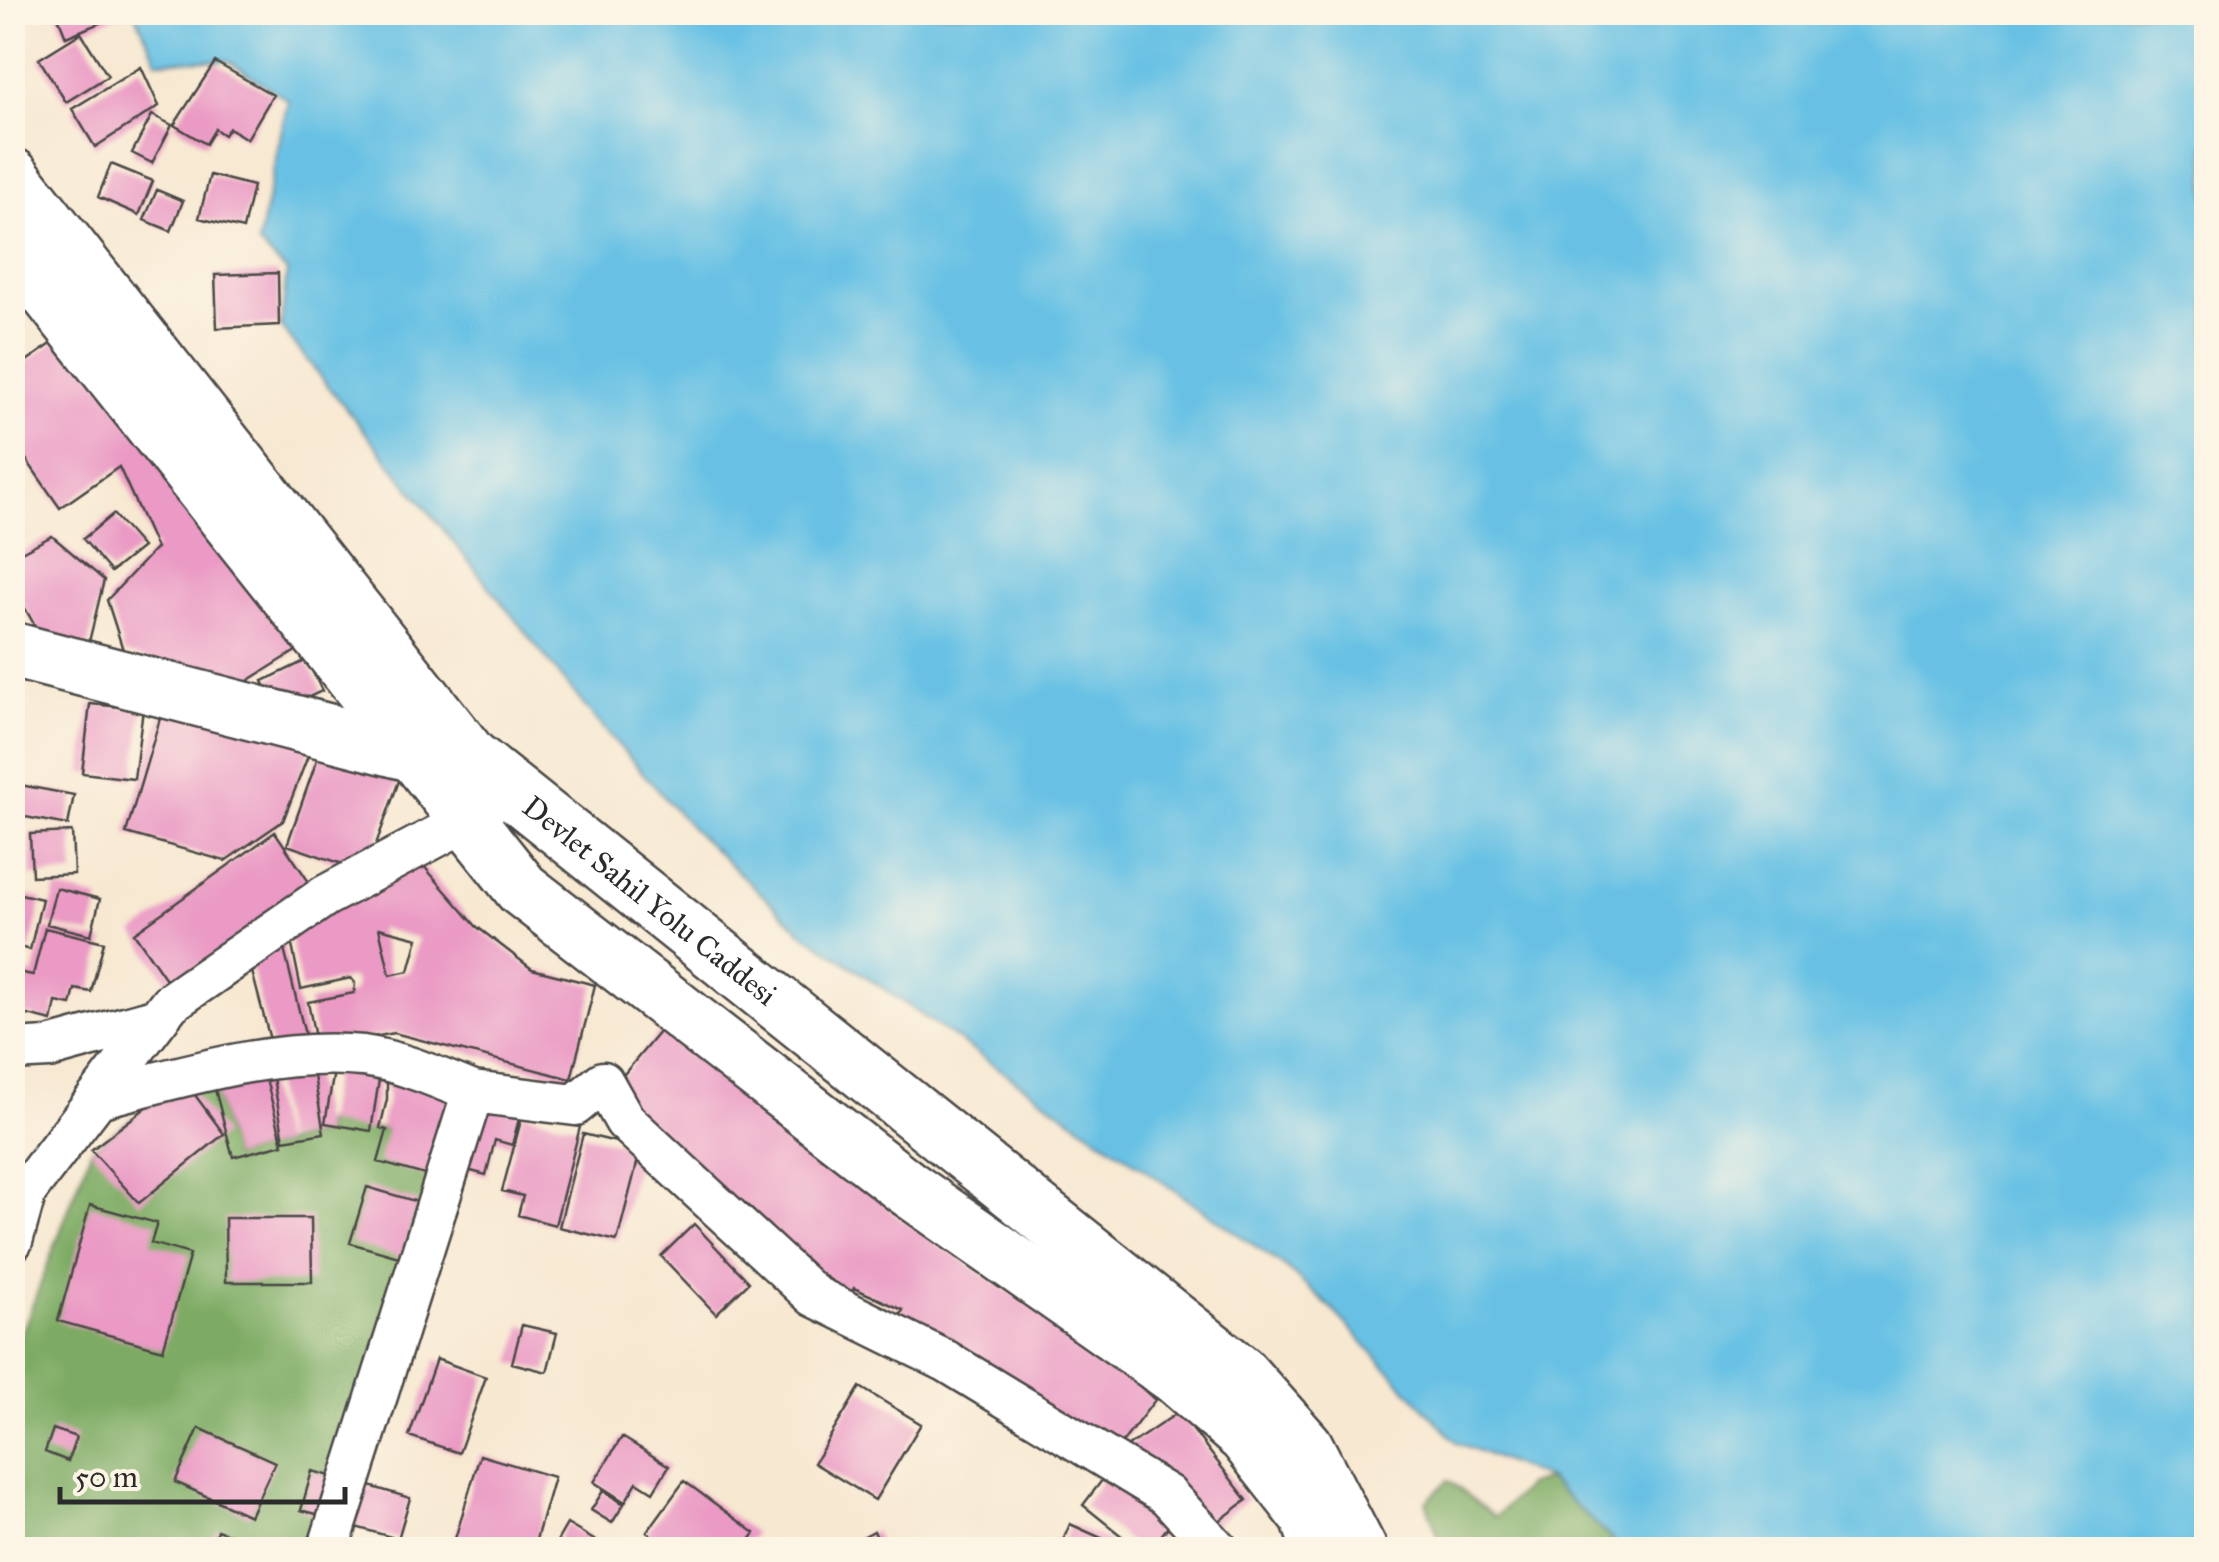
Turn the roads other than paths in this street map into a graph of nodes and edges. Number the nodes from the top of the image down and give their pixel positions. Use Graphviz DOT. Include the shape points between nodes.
graph roads {
  1 [pos="12,176"];
  2 [pos="12,248"];
  3 [pos="12,650"];
  4 [pos="410,752"];
  5 [pos="490,772"];
  6 [pos="464,822"];
  7 [pos="158,1018"];
  8 [pos="12,1050"];
  9 [pos="473,1092"];
  10 [pos="96,1098"];
  11 [pos="12,1241"];
  12 [pos="328,1550"];
  13 [pos="1218,1550"];
  14 [pos="1320,1550"];
  15 [pos="1359,1550"];
  1 -- 5 [label="main road, Devlet Sahil Yolu Caddesi"];
  2 -- 4 [label="main road"];
  3 -- 4 [label="main road"];
  4 -- 5 [label="main road"];
  4 -- 6 [label="main road"];
  5 -- 6 [label="street"];
  5 -- 15 [label="main road, Devlet Sahil Yolu Caddesi" via="1240,1373 1305,1446"];
  6 -- 7 [label="street" via="326,896 170,1003"];
  6 -- 14 [label="main road" via="522,889 906,1188 1175,1376 1246,1437 1308,1516"];
  7 -- 8 [label="street" via="49,1048"];
  7 -- 10 [label="street"];
  9 -- 10 [label="street" via="363,1056 286,1058"];
  9 -- 12 [label="street"];
  9 -- 13 [label="street" via="575,1105 603,1082 625,1121 814,1296 946,1361 1167,1495"];
  10 -- 11 [label="street" via="26,1191"];
}
